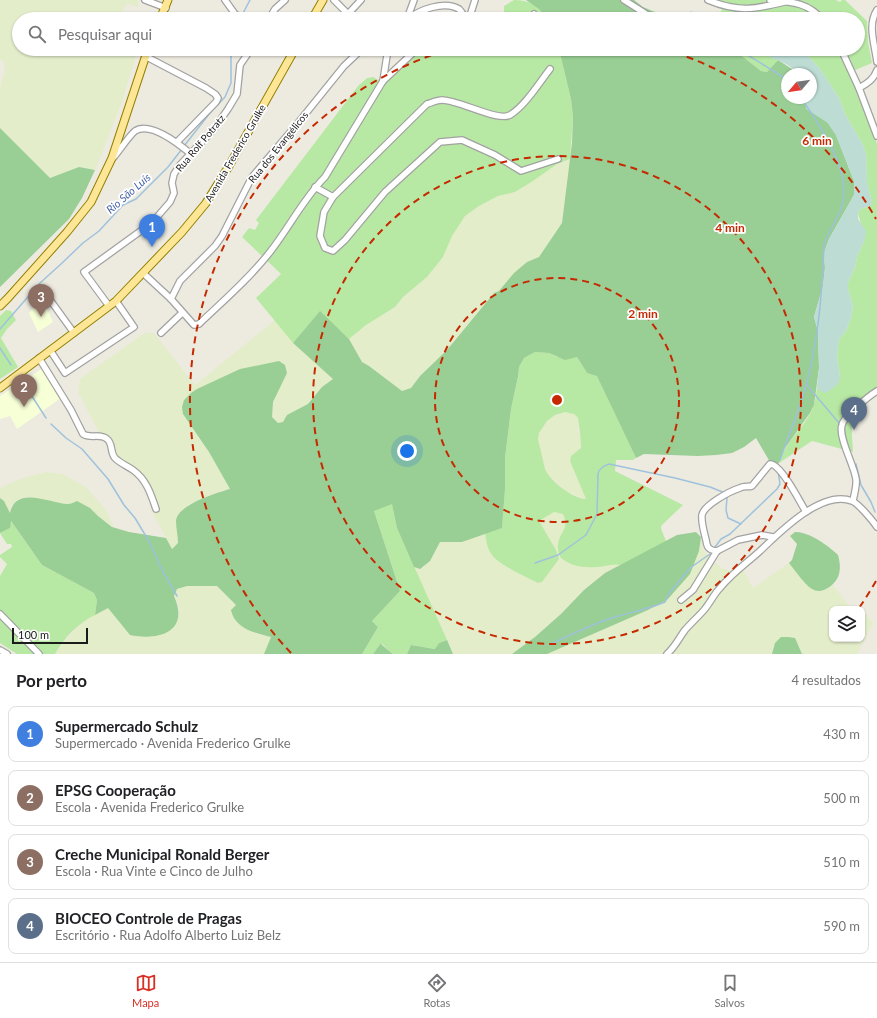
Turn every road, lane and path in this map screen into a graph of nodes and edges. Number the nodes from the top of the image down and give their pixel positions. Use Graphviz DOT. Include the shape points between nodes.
graph roads {
  1 [pos="146,0"];
  2 [pos="168,0"];
  3 [pos="225,0"];
  4 [pos="284,0"];
  5 [pos="323,0"];
  6 [pos="334,0"];
  7 [pos="361,0"];
  8 [pos="414,0"];
  9 [pos="475,0"];
  10 [pos="624,0"];
  11 [pos="708,0"];
  12 [pos="770,0"];
  13 [pos="788,1"];
  14 [pos="166,8"];
  15 [pos="877,10"];
  16 [pos="164,12"];
  17 [pos="234,12"];
  18 [pos="273,12"];
  19 [pos="316,12"];
  20 [pos="346,12"];
  21 [pos="350,12"];
  22 [pos="410,12"];
  23 [pos="419,12"];
  24 [pos="462,12"];
  25 [pos="471,12"];
  26 [pos="643,12"];
  27 [pos="815,12"];
  28 [pos="146,56"];
  29 [pos="154,56"];
  30 [pos="246,56"];
  31 [pos="291,56"];
  32 [pos="355,56"];
  33 [pos="387,56"];
  34 [pos="409,56"];
  35 [pos="844,56"];
  36 [pos="877,62"];
  37 [pos="550,69"];
  38 [pos="877,70"];
  39 [pos="382,81"];
  40 [pos="859,88"];
  41 [pos="877,136"];
  42 [pos="178,144"];
  43 [pos="188,152"];
  44 [pos="112,158"];
  45 [pos="558,159"];
  46 [pos="316,186"];
  47 [pos="333,197"];
  48 [pos="143,273"];
  49 [pos="48,297"];
  50 [pos="171,299"];
  51 [pos="116,301"];
  52 [pos="0,306"];
  53 [pos="109,306"];
  54 [pos="182,313"];
  55 [pos="74,333"];
  56 [pos="161,333"];
  57 [pos="50,350"];
  58 [pos="39,358"];
  59 [pos="0,388"];
  60 [pos="877,391"];
  61 [pos="853,501"];
  62 [pos="156,509"];
  63 [pos="806,512"];
  64 [pos="874,518"];
  65 [pos="877,527"];
  66 [pos="773,537"];
  67 [pos="717,551"];
  68 [pos="681,600"];
  69 [pos="0,614"];
  70 [pos="0,650"];
  71 [pos="7,654"];
  72 [pos="38,654"];
  73 [pos="667,654"];
  1 -- 14 [label="street"];
  2 -- 14 [label="main road"];
  3 -- 17 [label="street"];
  4 -- 18 [label="street"];
  5 -- 19 [label="main road"];
  6 -- 20 [label="street"];
  7 -- 21 [label="street"];
  8 -- 22 [label="street"];
  9 -- 25 [label="street"];
  10 -- 26 [label="street"];
  11 -- 13 [label="street" via="746,9"];
  12 -- 13 [label="street"];
  13 -- 27 [label="street" via="803,5"];
  14 -- 16 [label="main road"];
  15 -- 36 [label="street" via="872,20 872,29"];
  23 -- 24 [label="street" via="428,7 450,4"];
  28 -- 44 [label="main road"];
  29 -- 42 [label="street" via="218,98"];
  30 -- 43 [label="street, Rua Rolf Potratz" via="240,65 237,94 214,129"];
  31 -- 48 [label="main road, Avenida Frederico Grulke" via="206,203"];
  32 -- 50 [label="street, Rua dos Evangélicos" via="252,177 222,236 180,281"];
  33 -- 39 [label="street"];
  34 -- 39 [label="street"];
  35 -- 40 [label="street"];
  37 -- 47 [label="street" via="519,107 508,116 494,116 464,104 441,100 427,104"];
  38 -- 40 [label="street" via="870,82"];
  39 -- 46 [label="street"];
  40 -- 41 [label="street"];
  42 -- 43 [label="street"];
  42 -- 44 [label="street" via="152,130 140,129 133,132"];
  43 -- 53 [label="street, Rua Rolf Potratz" via="174,174 174,193 170,202 142,230 84,272"];
  44 -- 52 [label="main road" via="91,202"];
  45 -- 47 [label="street" via="520,171 495,155 462,140 440,142 385,192 333,251 325,248 320,236 324,212"];
  46 -- 47 [label="street"];
  46 -- 54 [label="street" via="253,273 199,324 194,325"];
  48 -- 50 [label="street"];
  48 -- 51 [label="main road, Avenida Frederico Grulke"];
  49 -- 55 [label="street"];
  50 -- 54 [label="street"];
  51 -- 53 [label="main road, Avenida Frederico Grulke"];
  51 -- 57 [label="street" via="134,327 65,373"];
  53 -- 55 [label="main road, Avenida Frederico Grulke"];
  54 -- 56 [label="street"];
  55 -- 57 [label="main road, Avenida Frederico Grulke"];
  57 -- 58 [label="main road, Avenida Frederico Grulke"];
  58 -- 59 [label="main road, Avenida Frederico Grulke"];
  58 -- 62 [label="street" via="83,434 101,436 110,442 112,454 116,459 142,478"];
  60 -- 61 [label="street" via="856,408 842,424 844,443 856,481"];
  61 -- 63 [label="street" via="834,498"];
  61 -- 64 [label="street"];
  63 -- 66 [label="street"];
  63 -- 67 [label="street" via="787,480 775,465 770,464 752,486 741,487 713,502 704,511 702,521 707,547"];
  64 -- 65 [label="street"];
  66 -- 67 [label="street" via="762,535 738,540"];
  66 -- 73 [label="street" via="719,588"];
  67 -- 68 [label="street" via="693,590"];
  69 -- 72 [label="street"];
  70 -- 71 [label="street"];
}
